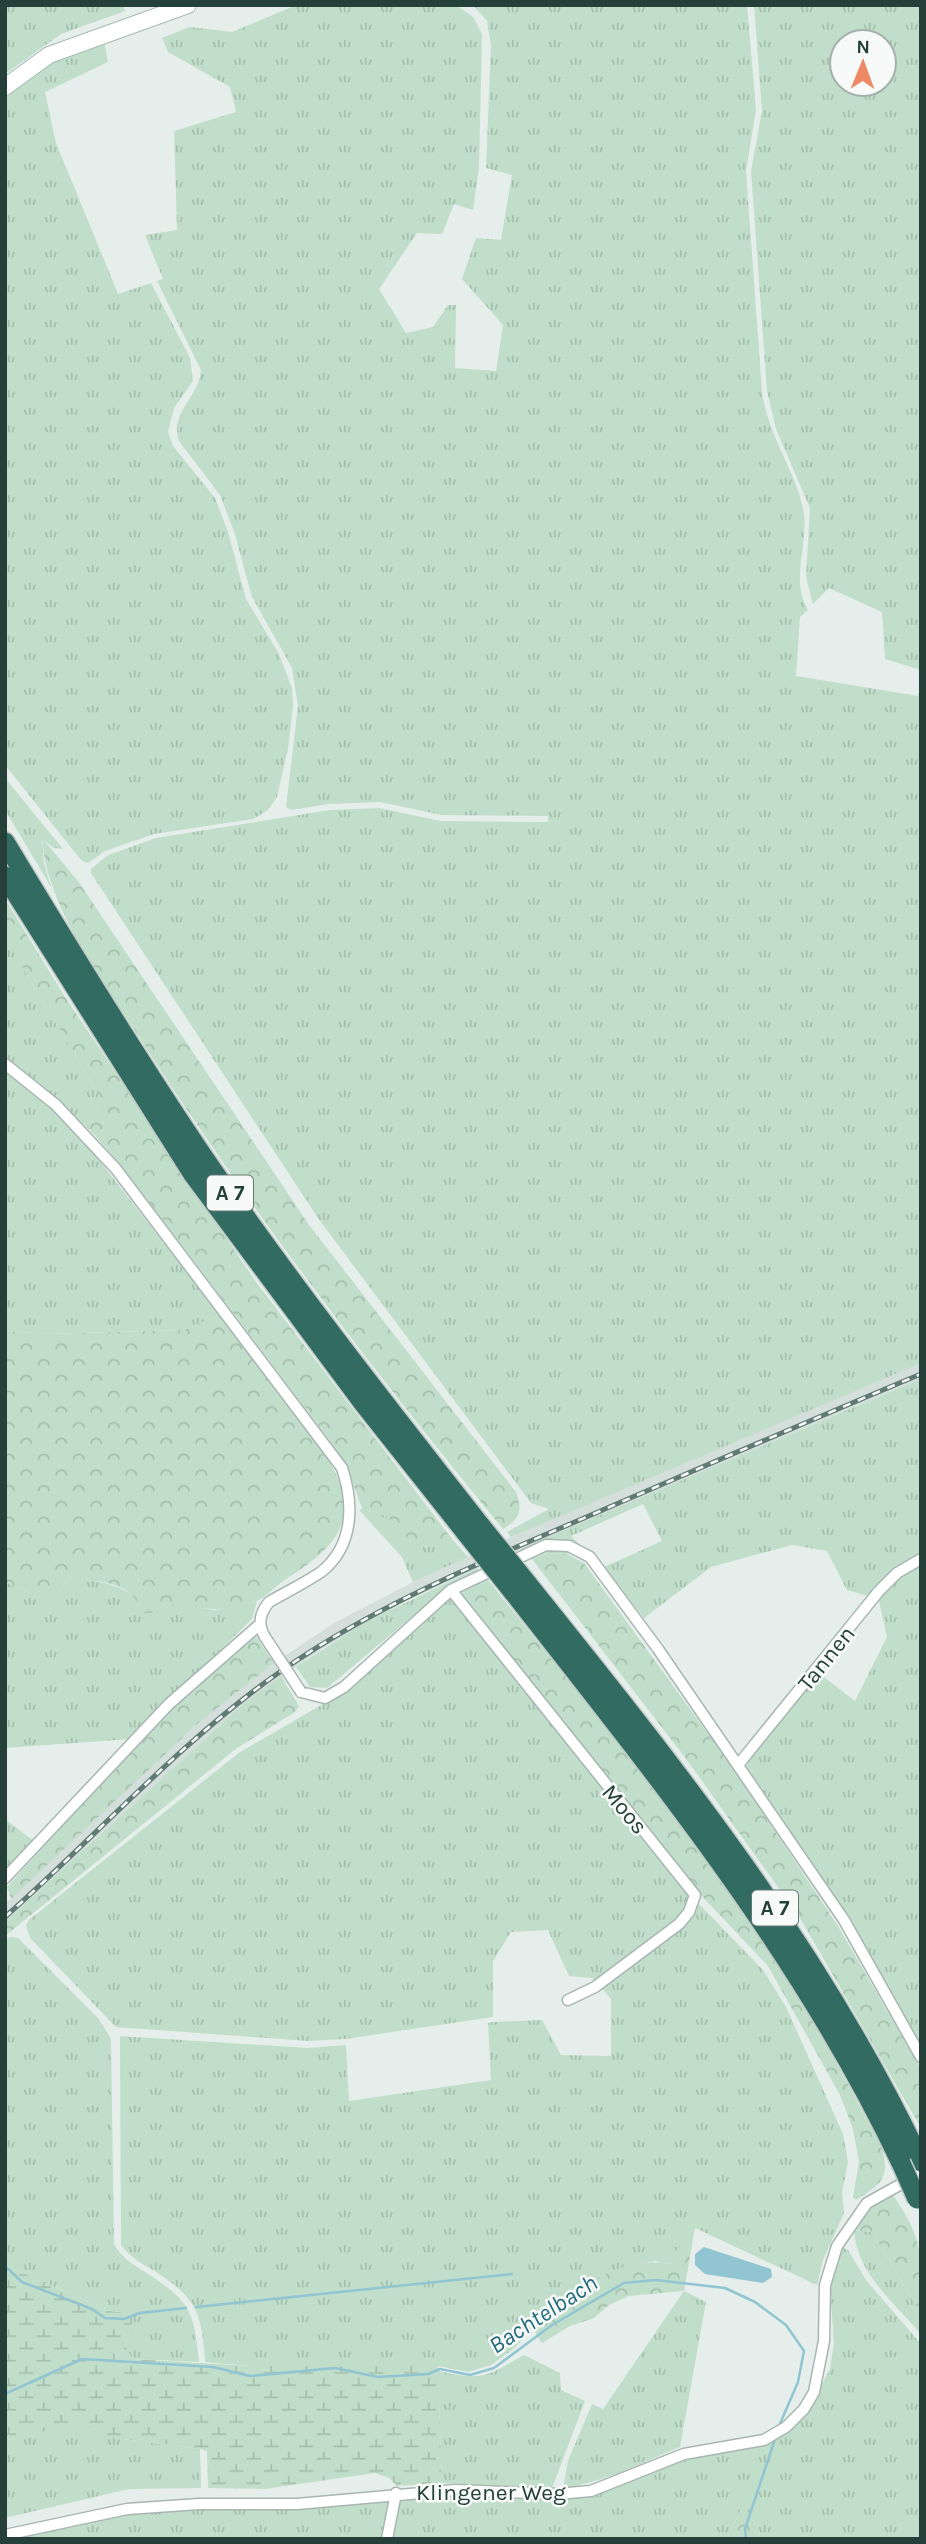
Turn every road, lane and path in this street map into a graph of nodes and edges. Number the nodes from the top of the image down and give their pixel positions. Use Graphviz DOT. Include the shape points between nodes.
graph roads {
  1 [pos="188,5"];
  2 [pos="5,87"];
  3 [pos="5,842"];
  4 [pos="5,876"];
  5 [pos="5,1064"];
  6 [pos="474,1529"];
  7 [pos="921,1559"];
  8 [pos="451,1590"];
  9 [pos="259,1625"];
  10 [pos="738,1765"];
  11 [pos="5,1878"];
  12 [pos="568,2000"];
  13 [pos="921,2057"];
  14 [pos="915,2163"];
  15 [pos="919,2203"];
  16 [pos="396,2493"];
  17 [pos="5,2535"];
  18 [pos="387,2539"];
  1 -- 2 [label="street" via="57,51"];
  3 -- 6 [label="highway, A 7" via="203,1156"];
  4 -- 6 [label="highway, A 7" via="192,1173 299,1318"];
  5 -- 9 [label="street" via="56,1105 116,1169 342,1468 352,1518 343,1542 321,1572 269,1602"];
  6 -- 14 [label="highway, A 7, bridge" via="672,1766 789,1928 848,2023"];
  7 -- 10 [label="street, Tannen" via="879,1591"];
  8 -- 9 [label="street, bridge" via="344,1687 325,1698 301,1692"];
  8 -- 10 [label="street" via="546,1545 569,1546 590,1557"];
  8 -- 12 [label="street, Moos" via="695,1895 679,1924 595,1987"];
  9 -- 11 [label="street" via="169,1704"];
  10 -- 13 [label="street" via="844,1920"];
  14 -- 15 [label="highway, A 7, bridge"];
  14 -- 16 [label="street, Klingener Weg" via="866,2203 837,2246 825,2285 824,2341 814,2392 782,2430 764,2440 684,2454 591,2491"];
  16 -- 17 [label="street, Klingener Weg" via="297,2504 127,2509"];
  16 -- 18 [label="street"];
}
